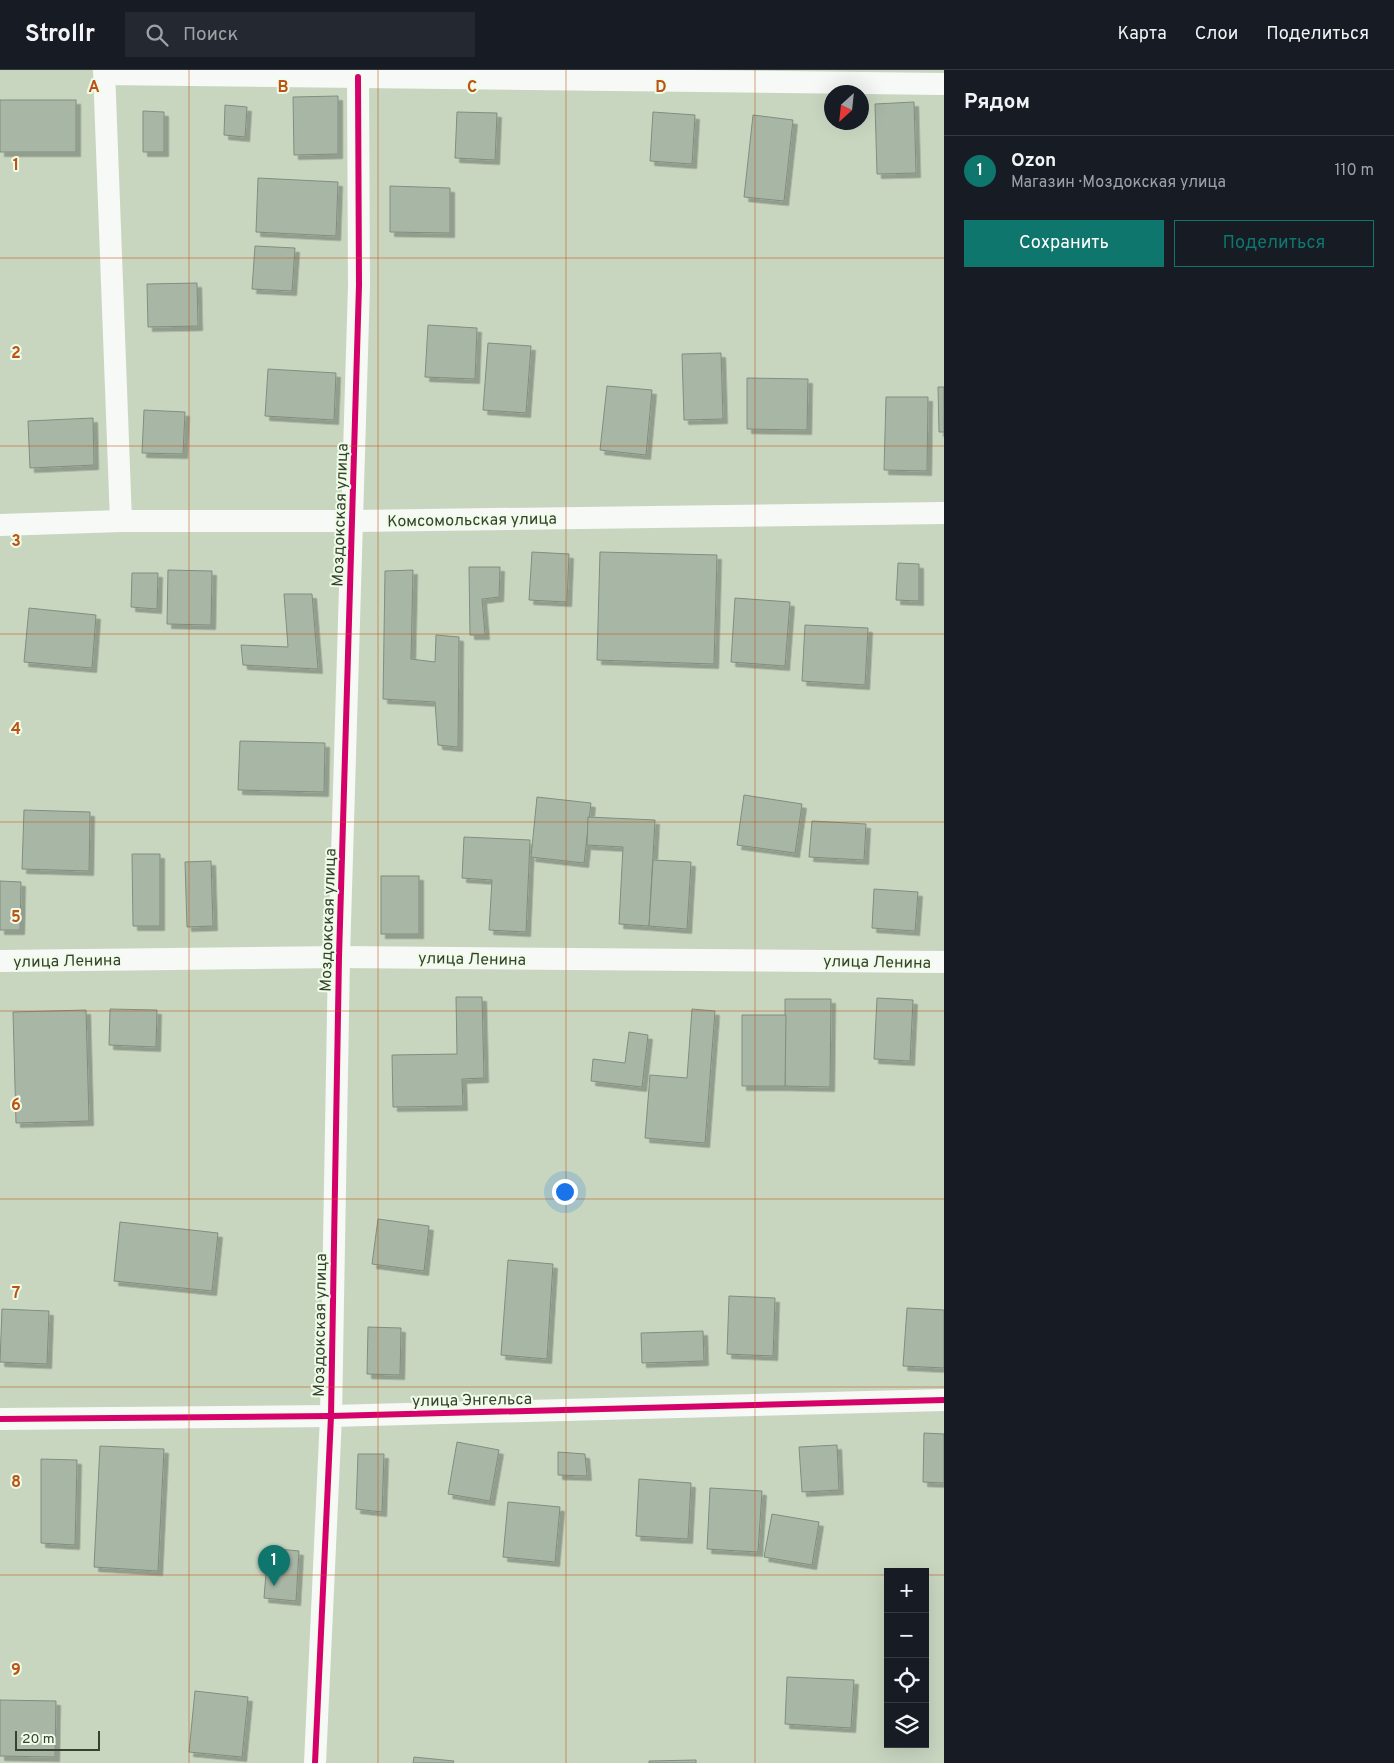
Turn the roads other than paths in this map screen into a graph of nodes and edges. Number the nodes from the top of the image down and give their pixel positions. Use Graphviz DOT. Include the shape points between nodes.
graph roads {
  1 [pos="105,72"];
  2 [pos="358,77"];
  3 [pos="944,84"];
  4 [pos="944,513"];
  5 [pos="121,521"];
  6 [pos="353,521"];
  7 [pos="0,525"];
  8 [pos="339,956"];
  9 [pos="0,961"];
  10 [pos="944,962"];
  11 [pos="944,1400"];
  12 [pos="331,1416"];
  13 [pos="0,1419"];
  14 [pos="315,1763"];
  1 -- 2 [label="street"];
  1 -- 5 [label="street"];
  2 -- 3 [label="street"];
  2 -- 6 [label="street, Моздокская улица" via="359,285"];
  4 -- 6 [label="street, Комсомольская улица"];
  5 -- 6 [label="street, Комсомольская улица"];
  5 -- 7 [label="street, Комсомольская улица"];
  6 -- 8 [label="street, Моздокская улица"];
  8 -- 9 [label="street, улица Ленина"];
  8 -- 10 [label="street, улица Ленина"];
  8 -- 12 [label="street, Моздокская улица"];
  11 -- 12 [label="street, улица Энгельса"];
  12 -- 13 [label="street, улица Энгельса"];
  12 -- 14 [label="street, Моздокская улица"];
}
